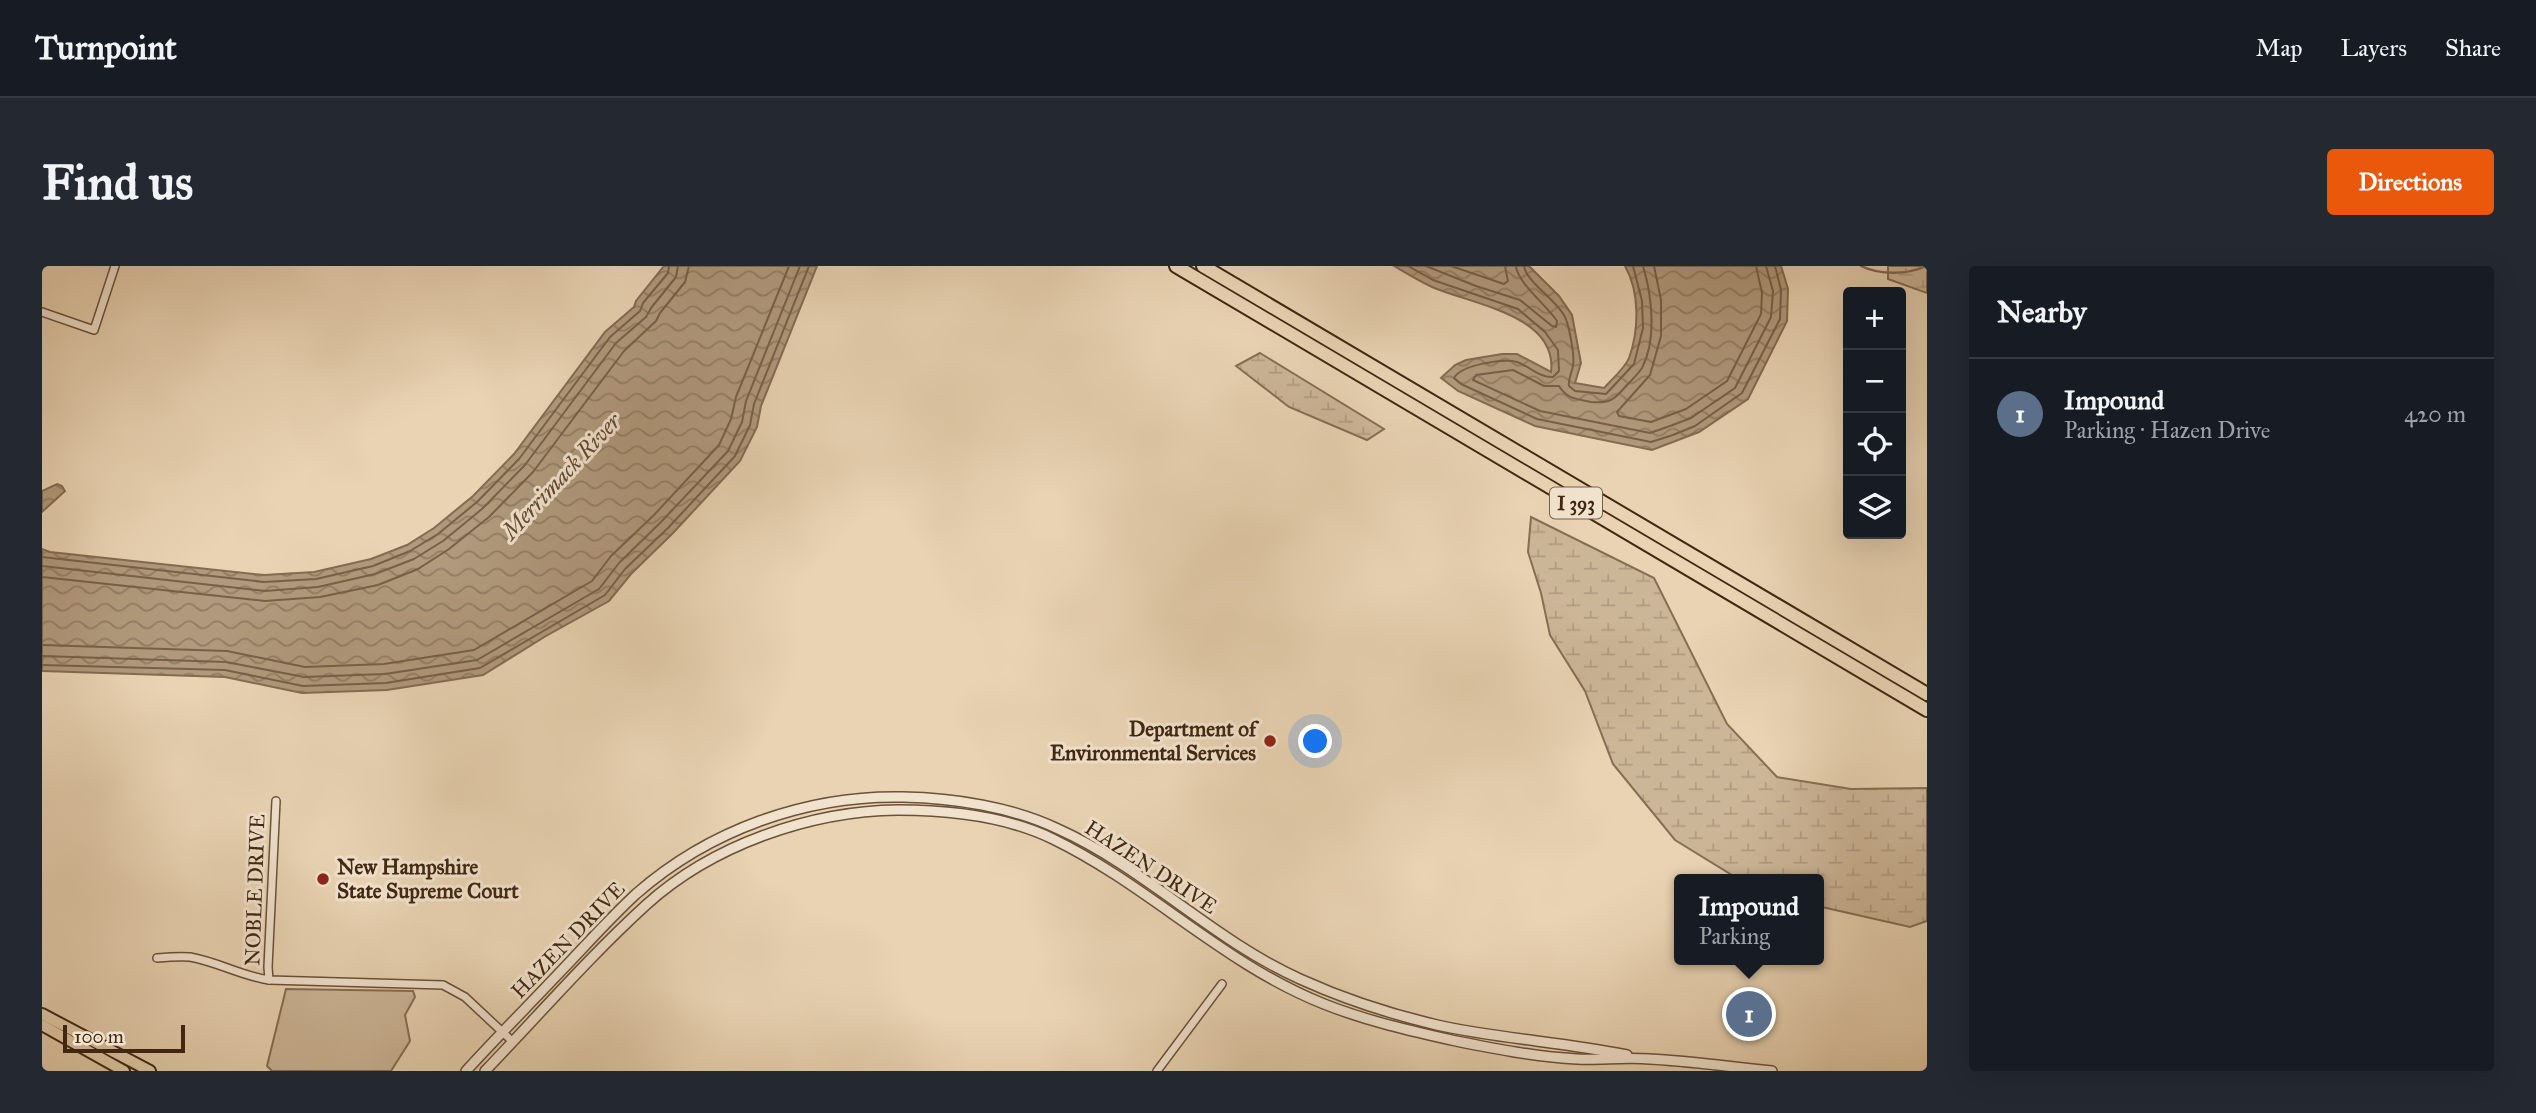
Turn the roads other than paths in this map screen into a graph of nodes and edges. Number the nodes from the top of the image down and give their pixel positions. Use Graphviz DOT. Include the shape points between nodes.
graph roads {
  1 [pos="115,266"];
  2 [pos="1175,266"];
  3 [pos="1203,266"];
  4 [pos="42,312"];
  5 [pos="1927,694"];
  6 [pos="1927,710"];
  7 [pos="276,801"];
  8 [pos="157,958"];
  9 [pos="269,981"];
  10 [pos="1222,984"];
  11 [pos="42,1014"];
  12 [pos="42,1025"];
  13 [pos="502,1033"];
  14 [pos="512,1041"];
  15 [pos="1646,1059"];
  16 [pos="124,1071"];
  17 [pos="150,1071"];
  18 [pos="466,1071"];
  19 [pos="485,1071"];
  20 [pos="1157,1071"];
  21 [pos="1772,1071"];
  1 -- 4 [label="street" via="94,330"];
  2 -- 6 [label="highway, I 393"];
  3 -- 5 [label="highway, I 393"];
  7 -- 9 [label="street, NOBLE DRIVE"];
  8 -- 9 [label="street" via="189,957"];
  9 -- 13 [label="street" via="443,985 465,997"];
  10 -- 20 [label="street"];
  11 -- 17 [label="main road"];
  12 -- 16 [label="main road"];
  13 -- 14 [label="street"];
  13 -- 15 [label="street, HAZEN DRIVE" via="638,892 719,838 794,809 860,798 914,797 984,806 1056,828 1098,850 1258,957 1354,1002 1437,1025"];
  13 -- 18 [label="street, HAZEN DRIVE"];
  14 -- 15 [label="street, HAZEN DRIVE" via="647,904 702,866 775,831 812,820 878,810 916,810 970,815 1052,838 1282,984 1351,1014 1424,1035 1518,1052 1576,1059"];
  14 -- 19 [label="street, HAZEN DRIVE"];
  15 -- 21 [label="street, HAZEN DRIVE"];
}
